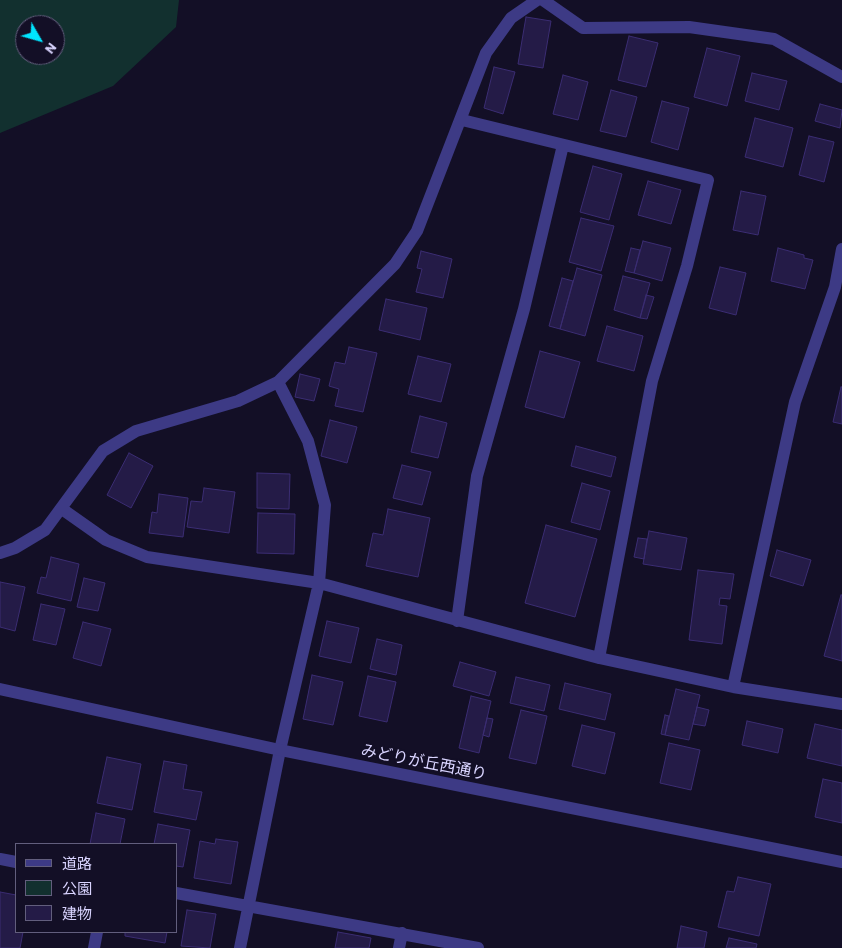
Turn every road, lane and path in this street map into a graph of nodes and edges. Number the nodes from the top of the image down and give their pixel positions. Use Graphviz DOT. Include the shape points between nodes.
graph roads {
  1 [pos="537,0"];
  2 [pos="543,0"];
  3 [pos="842,77"];
  4 [pos="462,120"];
  5 [pos="563,145"];
  6 [pos="842,249"];
  7 [pos="278,382"];
  8 [pos="62,509"];
  9 [pos="0,553"];
  10 [pos="318,583"];
  11 [pos="457,621"];
  12 [pos="600,658"];
  13 [pos="733,688"];
  14 [pos="0,689"];
  15 [pos="842,704"];
  16 [pos="280,750"];
  17 [pos="0,859"];
  18 [pos="15,862"];
  19 [pos="842,862"];
  20 [pos="178,893"];
  21 [pos="248,906"];
  22 [pos="97,933"];
  23 [pos="402,933"];
  24 [pos="94,948"];
  25 [pos="240,948"];
  26 [pos="399,948"];
  27 [pos="478,948"];
  1 -- 4 [label="street" via="511,18 486,53"];
  2 -- 3 [label="street" via="583,28 689,27 774,39"];
  4 -- 5 [label="street"];
  4 -- 7 [label="street" via="417,231 395,264"];
  5 -- 11 [label="street" via="524,309 477,476"];
  5 -- 12 [label="street" via="708,180 687,266 652,381"];
  6 -- 13 [label="street" via="835,288 795,402"];
  7 -- 8 [label="street" via="238,401 136,431 103,451"];
  7 -- 10 [label="street" via="308,441 325,505"];
  8 -- 9 [label="street" via="45,530"];
  8 -- 10 [label="street" via="106,540 147,557"];
  10 -- 11 [label="street"];
  10 -- 16 [label="street"];
  11 -- 12 [label="street"];
  12 -- 13 [label="street"];
  13 -- 15 [label="street"];
  14 -- 16 [label="street, みどりが丘西通り"];
  16 -- 19 [label="street, みどりが丘西通り"];
  16 -- 21 [label="street"];
  17 -- 18 [label="street"];
  20 -- 21 [label="street"];
  21 -- 23 [label="street"];
  21 -- 25 [label="street"];
  22 -- 24 [label="street"];
  23 -- 26 [label="street"];
  23 -- 27 [label="street"];
}
